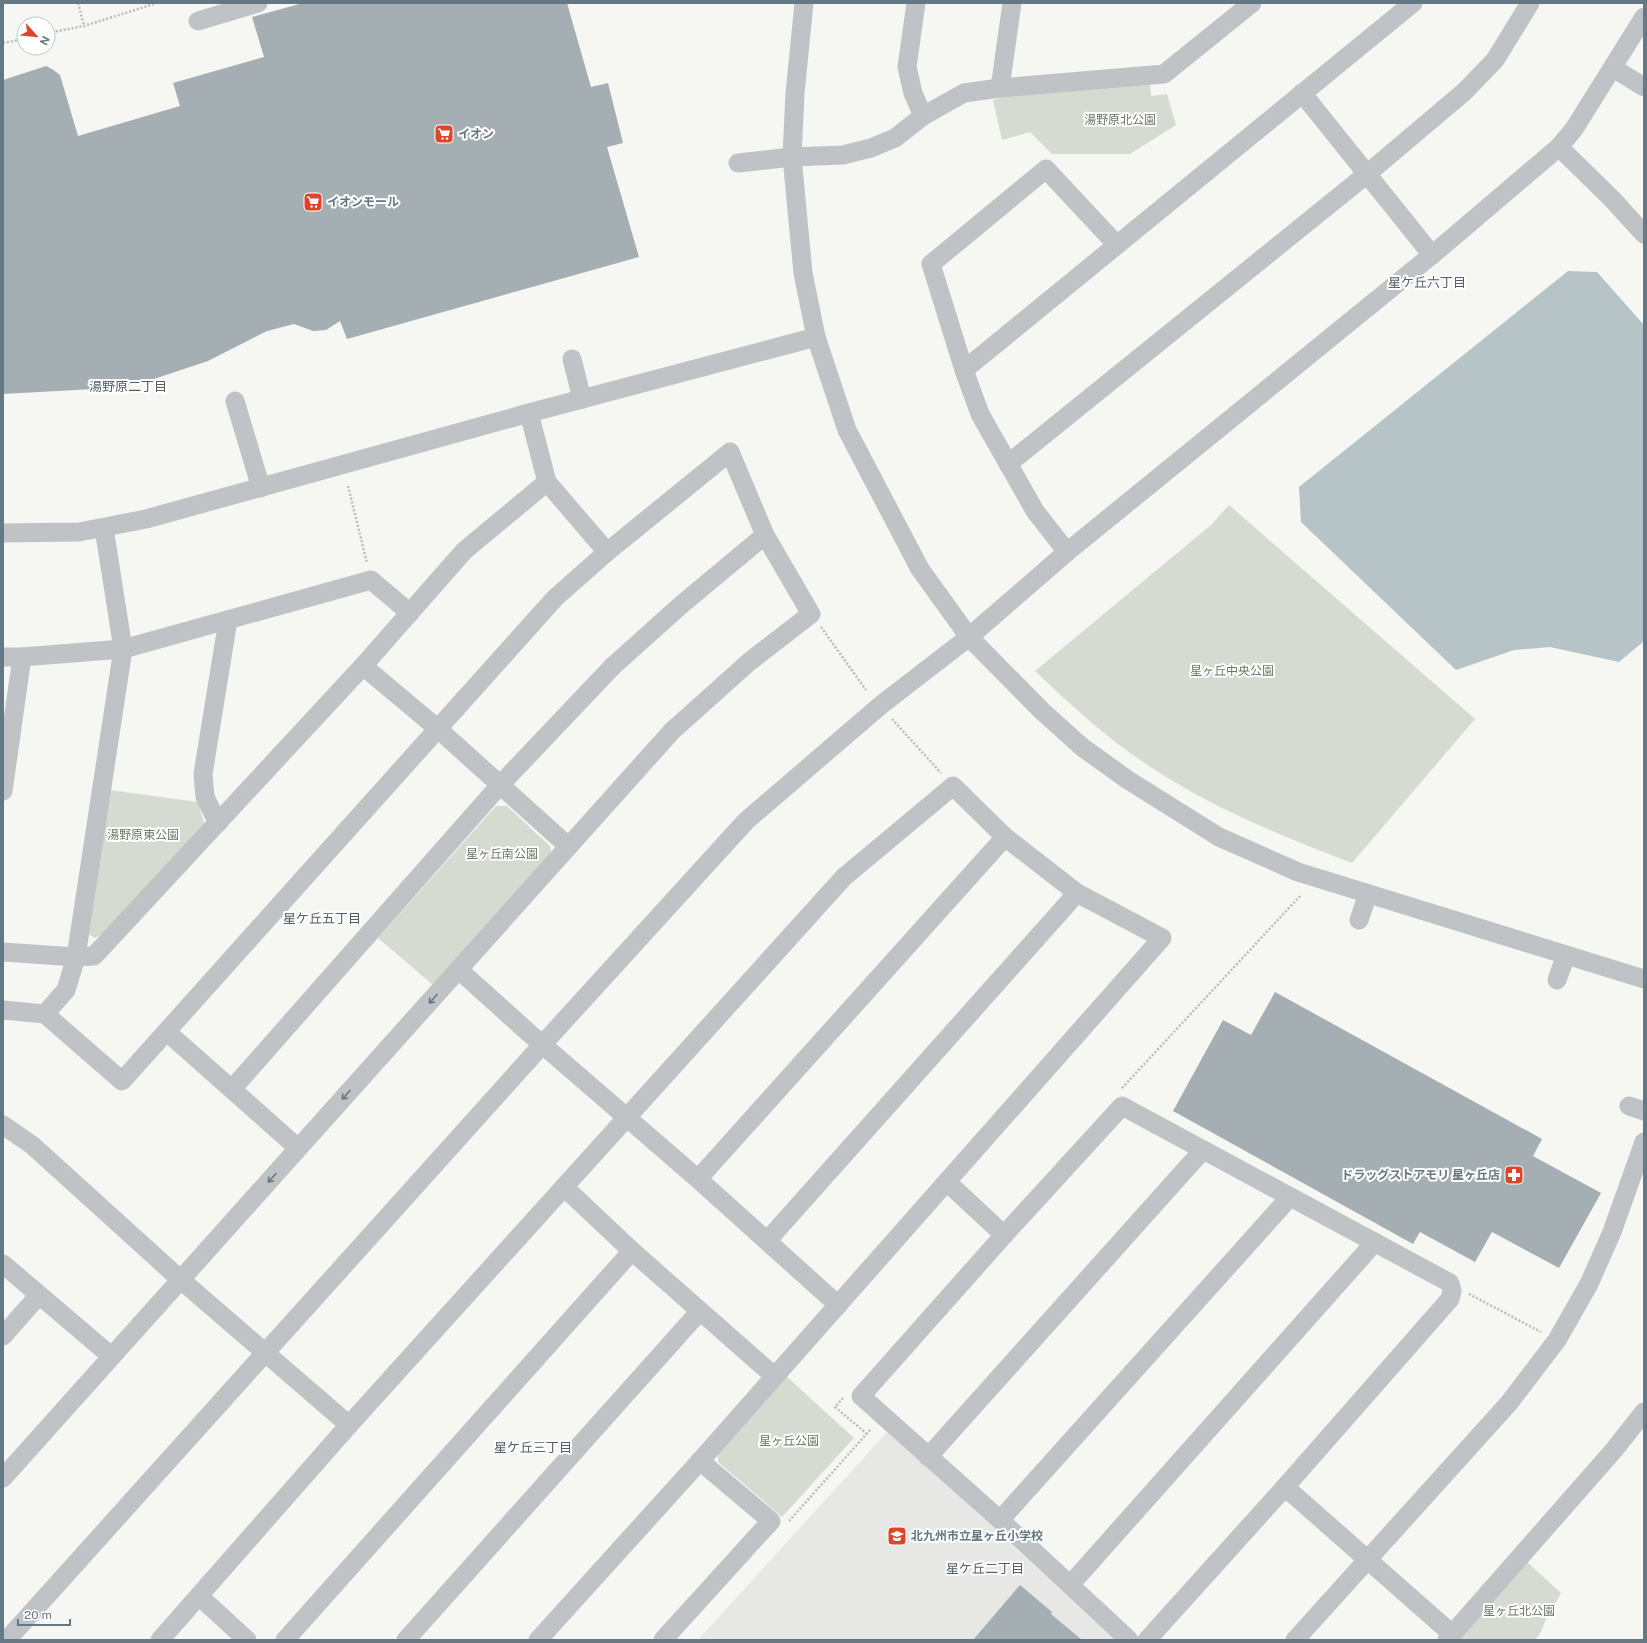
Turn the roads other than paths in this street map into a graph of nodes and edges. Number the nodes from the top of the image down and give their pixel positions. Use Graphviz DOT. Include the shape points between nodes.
graph roads {
  1 [pos="258,3"];
  2 [pos="804,3"];
  3 [pos="916,3"];
  4 [pos="1012,3"];
  5 [pos="1252,3"];
  6 [pos="1412,3"];
  7 [pos="1530,3"];
  8 [pos="1644,17"];
  9 [pos="198,20"];
  10 [pos="1613,68"];
  11 [pos="1644,87"];
  12 [pos="1000,88"];
  13 [pos="1302,92"];
  14 [pos="923,116"];
  15 [pos="1559,148"];
  16 [pos="792,157"];
  17 [pos="738,163"];
  18 [pos="1367,174"];
  19 [pos="1644,234"];
  20 [pos="1116,244"];
  21 [pos="1432,255"];
  22 [pos="816,337"];
  23 [pos="572,359"];
  24 [pos="964,370"];
  25 [pos="582,399"];
  26 [pos="235,401"];
  27 [pos="529,413"];
  28 [pos="1008,464"];
  29 [pos="547,482"];
  30 [pos="261,488"];
  31 [pos="104,528"];
  32 [pos="3,533"];
  33 [pos="764,535"];
  34 [pos="607,552"];
  35 [pos="1067,552"];
  36 [pos="410,613"];
  37 [pos="228,620"];
  38 [pos="969,637"];
  39 [pos="123,649"];
  40 [pos="3,657"];
  41 [pos="22,657"];
  42 [pos="363,666"];
  43 [pos="437,728"];
  44 [pos="500,785"];
  45 [pos="3,790"];
  46 [pos="218,823"];
  47 [pos="1005,837"];
  48 [pos="568,846"];
  49 [pos="1077,893"];
  50 [pos="1368,894"];
  51 [pos="1359,920"];
  52 [pos="3,952"];
  53 [pos="1566,954"];
  54 [pos="76,957"];
  55 [pos="459,970"];
  56 [pos="1644,979"];
  57 [pos="1557,980"];
  58 [pos="3,1010"];
  59 [pos="45,1014"];
  60 [pos="167,1032"];
  61 [pos="542,1045"];
  62 [pos="232,1089"];
  63 [pos="626,1117"];
  64 [pos="3,1125"];
  65 [pos="1644,1142"];
  66 [pos="298,1148"];
  67 [pos="1203,1150"];
  68 [pos="698,1179"];
  69 [pos="947,1182"];
  70 [pos="564,1187"];
  71 [pos="1290,1197"];
  72 [pos="1004,1235"];
  73 [pos="767,1241"];
  74 [pos="1374,1242"];
  75 [pos="632,1251"];
  76 [pos="3,1264"];
  77 [pos="181,1280"];
  78 [pos="40,1295"];
  79 [pos="838,1305"];
  80 [pos="700,1311"];
  81 [pos="3,1336"];
  82 [pos="265,1352"];
  83 [pos="111,1356"];
  84 [pos="774,1376"];
  85 [pos="1644,1412"];
  86 [pos="349,1425"];
  87 [pos="928,1457"];
  88 [pos="700,1461"];
  89 [pos="3,1478"];
  90 [pos="1285,1488"];
  91 [pos="1000,1520"];
  92 [pos="1368,1559"];
  93 [pos="1070,1585"];
  94 [pos="199,1596"];
  95 [pos="1450,1637"];
  96 [pos="7,1640"];
  97 [pos="160,1640"];
  98 [pos="247,1640"];
  99 [pos="285,1640"];
  100 [pos="406,1640"];
  101 [pos="538,1640"];
  102 [pos="663,1640"];
  103 [pos="1129,1640"];
  104 [pos="1147,1640"];
  105 [pos="1295,1640"];
  1 -- 9 [label="street"];
  2 -- 16 [label="street"];
  3 -- 14 [label="street" via="907,67 913,93"];
  4 -- 12 [label="street"];
  5 -- 12 [label="street" via="1164,74"];
  6 -- 13 [label="street"];
  7 -- 18 [label="street" via="1495,60 1464,92"];
  8 -- 10 [label="street"];
  10 -- 11 [label="street"];
  10 -- 15 [label="street"];
  12 -- 14 [label="street" via="964,94"];
  13 -- 18 [label="street"];
  13 -- 20 [label="street"];
  14 -- 16 [label="street" via="895,138 871,148 843,155"];
  15 -- 19 [label="street"];
  15 -- 21 [label="street"];
  16 -- 17 [label="street"];
  16 -- 22 [label="street" via="802,273"];
  18 -- 21 [label="street"];
  18 -- 28 [label="street"];
  20 -- 24 [label="street"];
  20 -- 24 [label="street" via="1046,169 943,254 931,264"];
  21 -- 35 [label="street"];
  22 -- 25 [label="street"];
  22 -- 38 [label="street" via="847,430 920,569"];
  23 -- 25 [label="street"];
  24 -- 28 [label="street" via="980,414"];
  25 -- 27 [label="street"];
  26 -- 30 [label="street"];
  27 -- 29 [label="street"];
  27 -- 30 [label="street"];
  28 -- 35 [label="street" via="1035,511"];
  29 -- 34 [label="street"];
  29 -- 36 [label="street" via="464,551"];
  30 -- 31 [label="street"];
  31 -- 32 [label="street" via="79,532"];
  31 -- 39 [label="street"];
  33 -- 34 [label="street" via="730,452"];
  33 -- 44 [label="street" via="613,666"];
  33 -- 48 [label="street" via="811,614 750,662 672,731"];
  34 -- 43 [label="street" via="555,598"];
  35 -- 38 [label="street"];
  36 -- 37 [label="street" via="371,580"];
  36 -- 42 [label="street"];
  37 -- 39 [label="street"];
  37 -- 46 [label="street" via="203,774 205,796"];
  38 -- 50 [label="street" via="1047,716 1082,747 1128,780 1219,837 1298,872"];
  38 -- 61 [label="street" via="881,705 746,821"];
  39 -- 41 [label="street"];
  39 -- 54 [label="street"];
  40 -- 41 [label="street"];
  41 -- 45 [label="street"];
  42 -- 43 [label="street"];
  42 -- 46 [label="street"];
  43 -- 44 [label="street"];
  43 -- 60 [label="street"];
  44 -- 48 [label="street"];
  44 -- 62 [label="street"];
  46 -- 54 [label="street" via="94,956"];
  47 -- 49 [label="street"];
  47 -- 63 [label="street" via="952,786 844,877"];
  47 -- 68 [label="street"];
  48 -- 55 [label="street"];
  49 -- 69 [label="street" via="1162,938"];
  49 -- 73 [label="street"];
  50 -- 51 [label="street"];
  50 -- 53 [label="street"];
  52 -- 54 [label="street"];
  53 -- 56 [label="street"];
  53 -- 57 [label="street"];
  54 -- 59 [label="street" via="66,990"];
  55 -- 61 [label="street"];
  55 -- 66 [label="street, one-way"];
  58 -- 59 [label="street"];
  59 -- 60 [label="street" via="122,1081"];
  60 -- 62 [label="street"];
  61 -- 63 [label="street"];
  61 -- 82 [label="street"];
  62 -- 66 [label="street"];
  63 -- 68 [label="street"];
  63 -- 70 [label="street"];
  64 -- 77 [label="street" via="32,1145"];
  65 -- 92 [label="street" via="1612,1232 1589,1284 1557,1340 1509,1403"];
  66 -- 77 [label="street, one-way"];
  67 -- 71 [label="street"];
  67 -- 72 [label="street" via="1122,1106"];
  67 -- 87 [label="street"];
  68 -- 73 [label="street"];
  69 -- 72 [label="street"];
  69 -- 79 [label="street"];
  70 -- 75 [label="street"];
  70 -- 86 [label="street"];
  71 -- 74 [label="street"];
  71 -- 91 [label="street"];
  72 -- 87 [label="street" via="861,1396"];
  73 -- 79 [label="street"];
  74 -- 90 [label="street" via="1450,1283 1450,1299"];
  74 -- 93 [label="street"];
  75 -- 80 [label="street"];
  75 -- 99 [label="street"];
  76 -- 78 [label="street"];
  77 -- 82 [label="street"];
  77 -- 83 [label="street"];
  78 -- 81 [label="street"];
  78 -- 83 [label="street"];
  79 -- 84 [label="street"];
  80 -- 84 [label="street"];
  80 -- 100 [label="street"];
  82 -- 86 [label="street"];
  82 -- 96 [label="street"];
  83 -- 89 [label="street"];
  84 -- 88 [label="street"];
  85 -- 95 [label="street" via="1614,1450"];
  86 -- 94 [label="street"];
  87 -- 91 [label="street"];
  88 -- 101 [label="street"];
  88 -- 102 [label="street" via="770,1521"];
  90 -- 92 [label="street"];
  90 -- 104 [label="street"];
  91 -- 93 [label="street"];
  92 -- 95 [label="street"];
  92 -- 105 [label="street"];
  93 -- 103 [label="street"];
  94 -- 97 [label="street"];
  94 -- 98 [label="street"];
}
